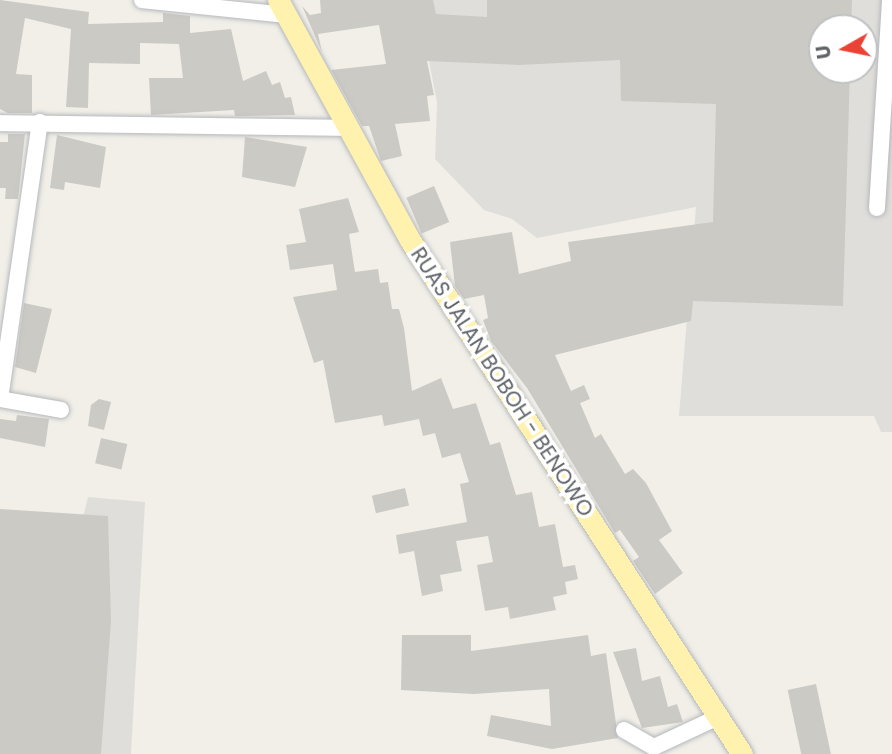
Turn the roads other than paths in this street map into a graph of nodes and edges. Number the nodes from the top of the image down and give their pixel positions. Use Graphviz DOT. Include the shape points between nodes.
graph roads {
  1 [pos="142,0"];
  2 [pos="890,0"];
  3 [pos="282,7"];
  4 [pos="40,122"];
  5 [pos="0,123"];
  6 [pos="346,128"];
  7 [pos="877,208"];
  8 [pos="61,410"];
  9 [pos="718,717"];
  10 [pos="624,730"];
  11 [pos="743,754"];
  1 -- 3 [label="street"];
  2 -- 7 [label="street"];
  3 -- 6 [label="main road, RUAS JALAN BOBOH - BENOWO"];
  4 -- 5 [label="street"];
  4 -- 6 [label="street"];
  4 -- 8 [label="street" via="0,399"];
  6 -- 9 [label="main road, RUAS JALAN BOBOH - BENOWO" via="410,240"];
  9 -- 10 [label="street" via="654,747"];
  9 -- 11 [label="main road, RUAS JALAN BOBOH - BENOWO"];
}
